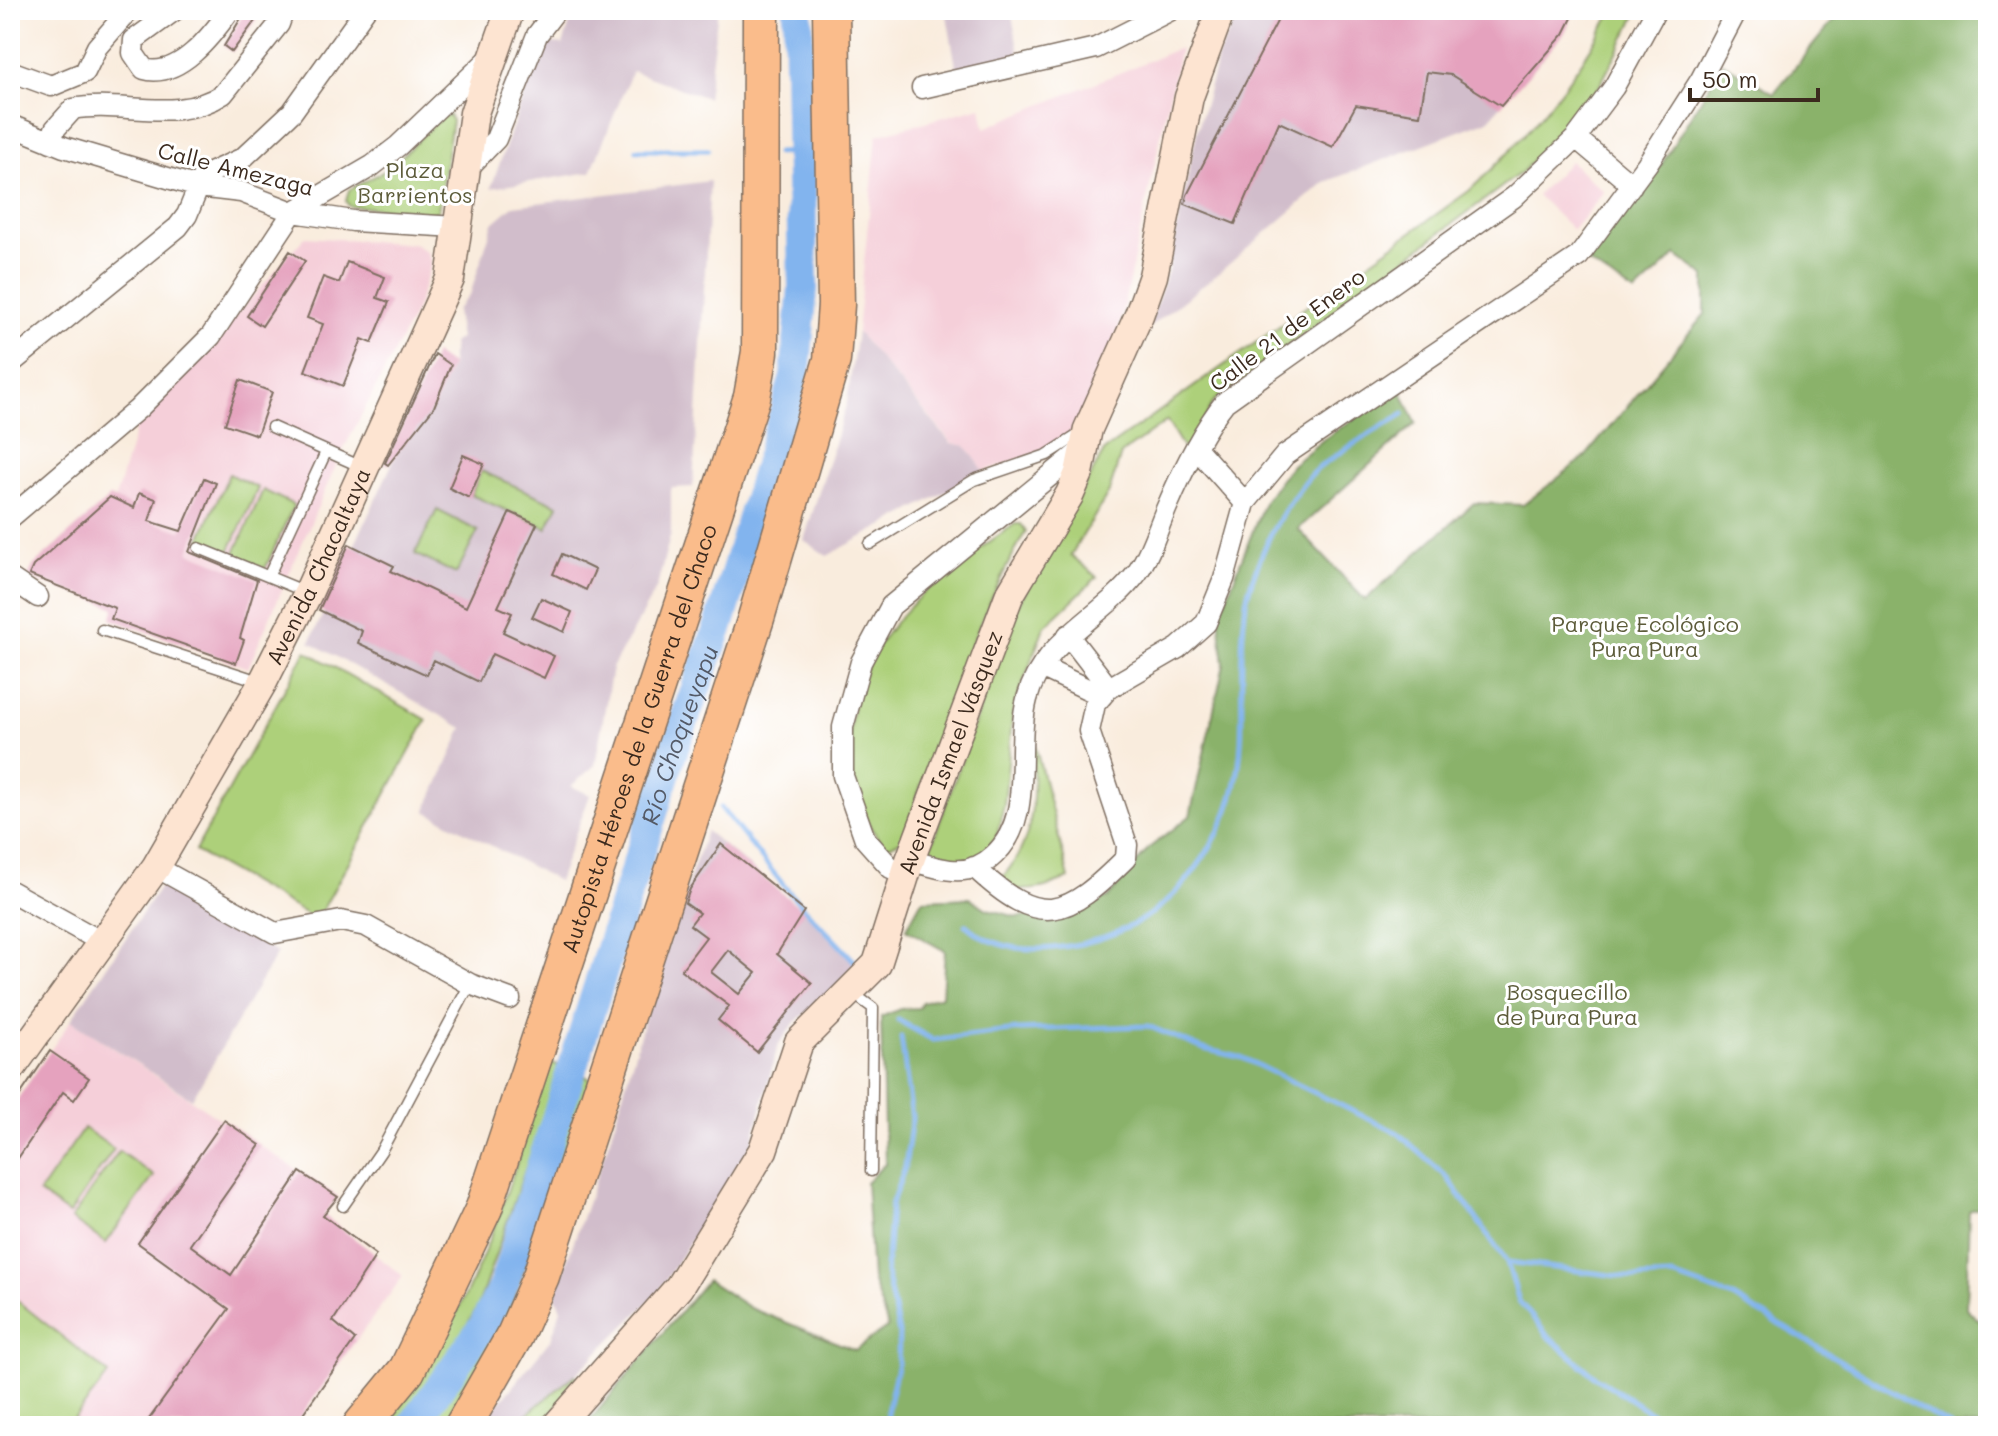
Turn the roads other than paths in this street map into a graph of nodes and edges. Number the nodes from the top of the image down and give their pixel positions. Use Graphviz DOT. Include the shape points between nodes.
graph roads {
  1 [pos="129,10"];
  2 [pos="175,10"];
  3 [pos="230,10"];
  4 [pos="284,10"];
  5 [pos="365,10"];
  6 [pos="510,10"];
  7 [pos="556,10"];
  8 [pos="761,10"];
  9 [pos="831,10"];
  10 [pos="1171,10"];
  11 [pos="1221,10"];
  12 [pos="1656,10"];
  13 [pos="1737,10"];
  14 [pos="496,52"];
  15 [pos="10,71"];
  16 [pos="922,88"];
  17 [pos="10,125"];
  18 [pos="1576,138"];
  19 [pos="51,142"];
  20 [pos="465,171"];
  21 [pos="1632,185"];
  22 [pos="198,187"];
  23 [pos="293,212"];
  24 [pos="457,227"];
  25 [pos="10,364"];
  26 [pos="272,427"];
  27 [pos="1086,439"];
  28 [pos="1197,449"];
  29 [pos="326,452"];
  30 [pos="366,469"];
  31 [pos="1245,503"];
  32 [pos="10,518"];
  33 [pos="870,544"];
  34 [pos="199,548"];
  35 [pos="269,575"];
  36 [pos="10,578"];
  37 [pos="308,593"];
  38 [pos="38,597"];
  39 [pos="102,630"];
  40 [pos="1068,635"];
  41 [pos="1043,668"];
  42 [pos="263,682"];
  43 [pos="1105,692"];
  44 [pos="156,867"];
  45 [pos="908,867"];
  46 [pos="974,867"];
  47 [pos="10,891"];
  48 [pos="100,941"];
  49 [pos="470,984"];
  50 [pos="850,991"];
  51 [pos="510,999"];
  52 [pos="10,1070"];
  53 [pos="871,1171"];
  54 [pos="343,1206"];
  55 [pos="361,1426"];
  56 [pos="463,1426"];
  57 [pos="556,1426"];
  1 -- 15 [label="street" via="97,47 85,72 51,86"];
  2 -- 3 [label="street" via="134,40 133,53 144,69 162,70 188,57"];
  4 -- 19 [label="street" via="279,24 212,101 171,109 73,109"];
  5 -- 22 [label="street" via="292,112 243,158 203,176"];
  6 -- 14 [label="main road, Avenida Chacaltaya"];
  7 -- 20 [label="street" via="537,35 496,139"];
  8 -- 55 [label="highway, Autopista Héroes de la Guerra del Chaco" via="760,352 752,397 484,1208 407,1370"];
  9 -- 56 [label="highway" via="836,305 832,360 756,618 547,1261 515,1335"];
  10 -- 16 [label="street" via="1096,48"];
  11 -- 27 [label="main road, Avenida Ismael Vásquez" via="1189,97 1153,276"];
  12 -- 18 [label="street, Calle 21 de Enero" via="1614,87"];
  13 -- 21 [label="street" via="1700,81"];
  14 -- 20 [label="main road, Avenida Chacaltaya" via="474,113"];
  14 -- 23 [label="street" via="398,146"];
  17 -- 19 [label="street, Calle Amezaga"];
  18 -- 21 [label="street"];
  18 -- 28 [label="street, Calle 21 de Enero" via="1514,197 1225,402"];
  19 -- 22 [label="street, Calle Amezaga"];
  20 -- 24 [label="main road, Avenida Chacaltaya"];
  21 -- 31 [label="street" via="1579,256 1285,455"];
  22 -- 23 [label="street, Calle Amezaga" via="241,192"];
  22 -- 25 [label="street" via="178,227"];
  23 -- 24 [label="street, Calle Amezaga"];
  23 -- 32 [label="street" via="211,336 138,409"];
  24 -- 30 [label="main road, Avenida Chacaltaya" via="450,279"];
  26 -- 29 [label="lane"];
  27 -- 33 [label="lane" via="974,480"];
  27 -- 45 [label="main road, Avenida Ismael Vásquez" via="1070,494 1009,596"];
  27 -- 45 [label="street" via="891,606 861,662 843,727 843,776 865,839 884,862"];
  28 -- 31 [label="street"];
  28 -- 40 [label="street, Calle 21 de Enero" via="1135,576"];
  29 -- 30 [label="lane"];
  29 -- 35 [label="lane"];
  30 -- 37 [label="main road, Avenida Chacaltaya"];
  31 -- 43 [label="street" via="1206,623 1178,648"];
  34 -- 35 [label="lane"];
  35 -- 37 [label="lane"];
  36 -- 38 [label="street"];
  37 -- 42 [label="main road, Avenida Chacaltaya"];
  39 -- 42 [label="lane"];
  40 -- 41 [label="street, Calle 21 de Enero"];
  40 -- 43 [label="street"];
  41 -- 43 [label="street"];
  41 -- 46 [label="street, Calle 21 de Enero" via="1028,694 1022,723 1016,823 996,854"];
  42 -- 44 [label="main road, Avenida Chacaltaya"];
  43 -- 46 [label="street" via="1091,714 1089,731 1127,845 1126,858 1088,896 1055,907 1020,903"];
  44 -- 48 [label="main road, Avenida Chacaltaya"];
  44 -- 49 [label="street" via="275,933 341,921 366,926"];
  45 -- 46 [label="street" via="955,873"];
  45 -- 50 [label="main road, Avenida Ismael Vásquez" via="877,964"];
  47 -- 48 [label="street"];
  48 -- 52 [label="main road, Avenida Chacaltaya"];
  49 -- 51 [label="street"];
  49 -- 54 [label="lane" via="381,1151"];
  50 -- 53 [label="lane" via="873,1008"];
  50 -- 57 [label="main road, Avenida Ismael Vásquez" via="799,1042 763,1150 679,1287"];
}
